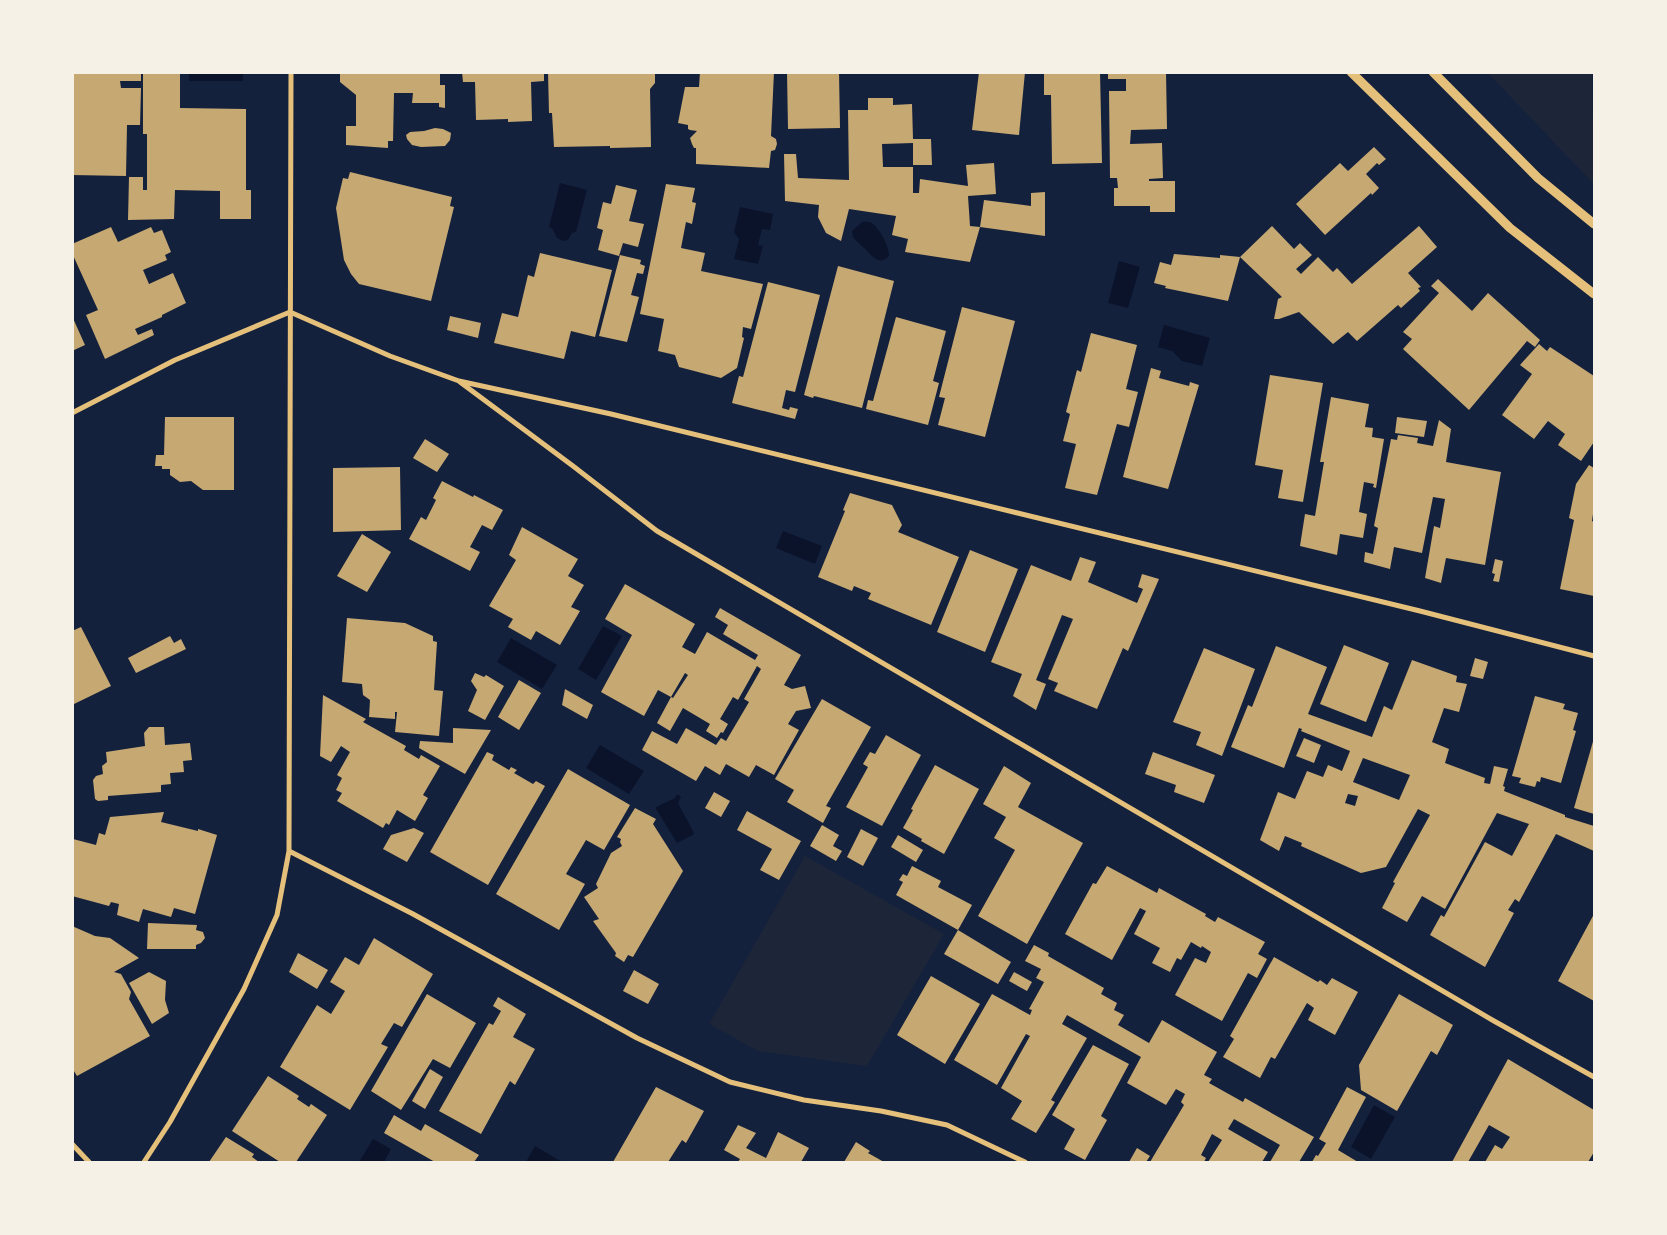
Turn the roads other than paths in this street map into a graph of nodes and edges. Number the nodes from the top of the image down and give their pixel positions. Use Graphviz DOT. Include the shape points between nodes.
graph roads {
  1 [pos="291,72"];
  2 [pos="1351,72"];
  3 [pos="1433,72"];
  4 [pos="1594,224"];
  5 [pos="1594,294"];
  6 [pos="290,312"];
  7 [pos="459,381"];
  8 [pos="72,413"];
  9 [pos="1594,656"];
  10 [pos="289,851"];
  11 [pos="1594,1077"];
  12 [pos="72,1144"];
  13 [pos="89,1162"];
  14 [pos="144,1162"];
  15 [pos="1025,1162"];
  1 -- 6 [label="street"];
  2 -- 5 [label="street" via="1510,228"];
  3 -- 4 [label="street" via="1538,178"];
  6 -- 7 [label="street" via="390,356"];
  6 -- 8 [label="street" via="175,360"];
  6 -- 10 [label="street"];
  7 -- 9 [label="street" via="630,419 1420,610"];
  7 -- 11 [label="street" via="658,531"];
  10 -- 14 [label="street" via="277,915 244,989"];
  10 -- 15 [label="street" via="413,914 637,1038 730,1082 804,1100 947,1125"];
  12 -- 13 [label="street"];
}
